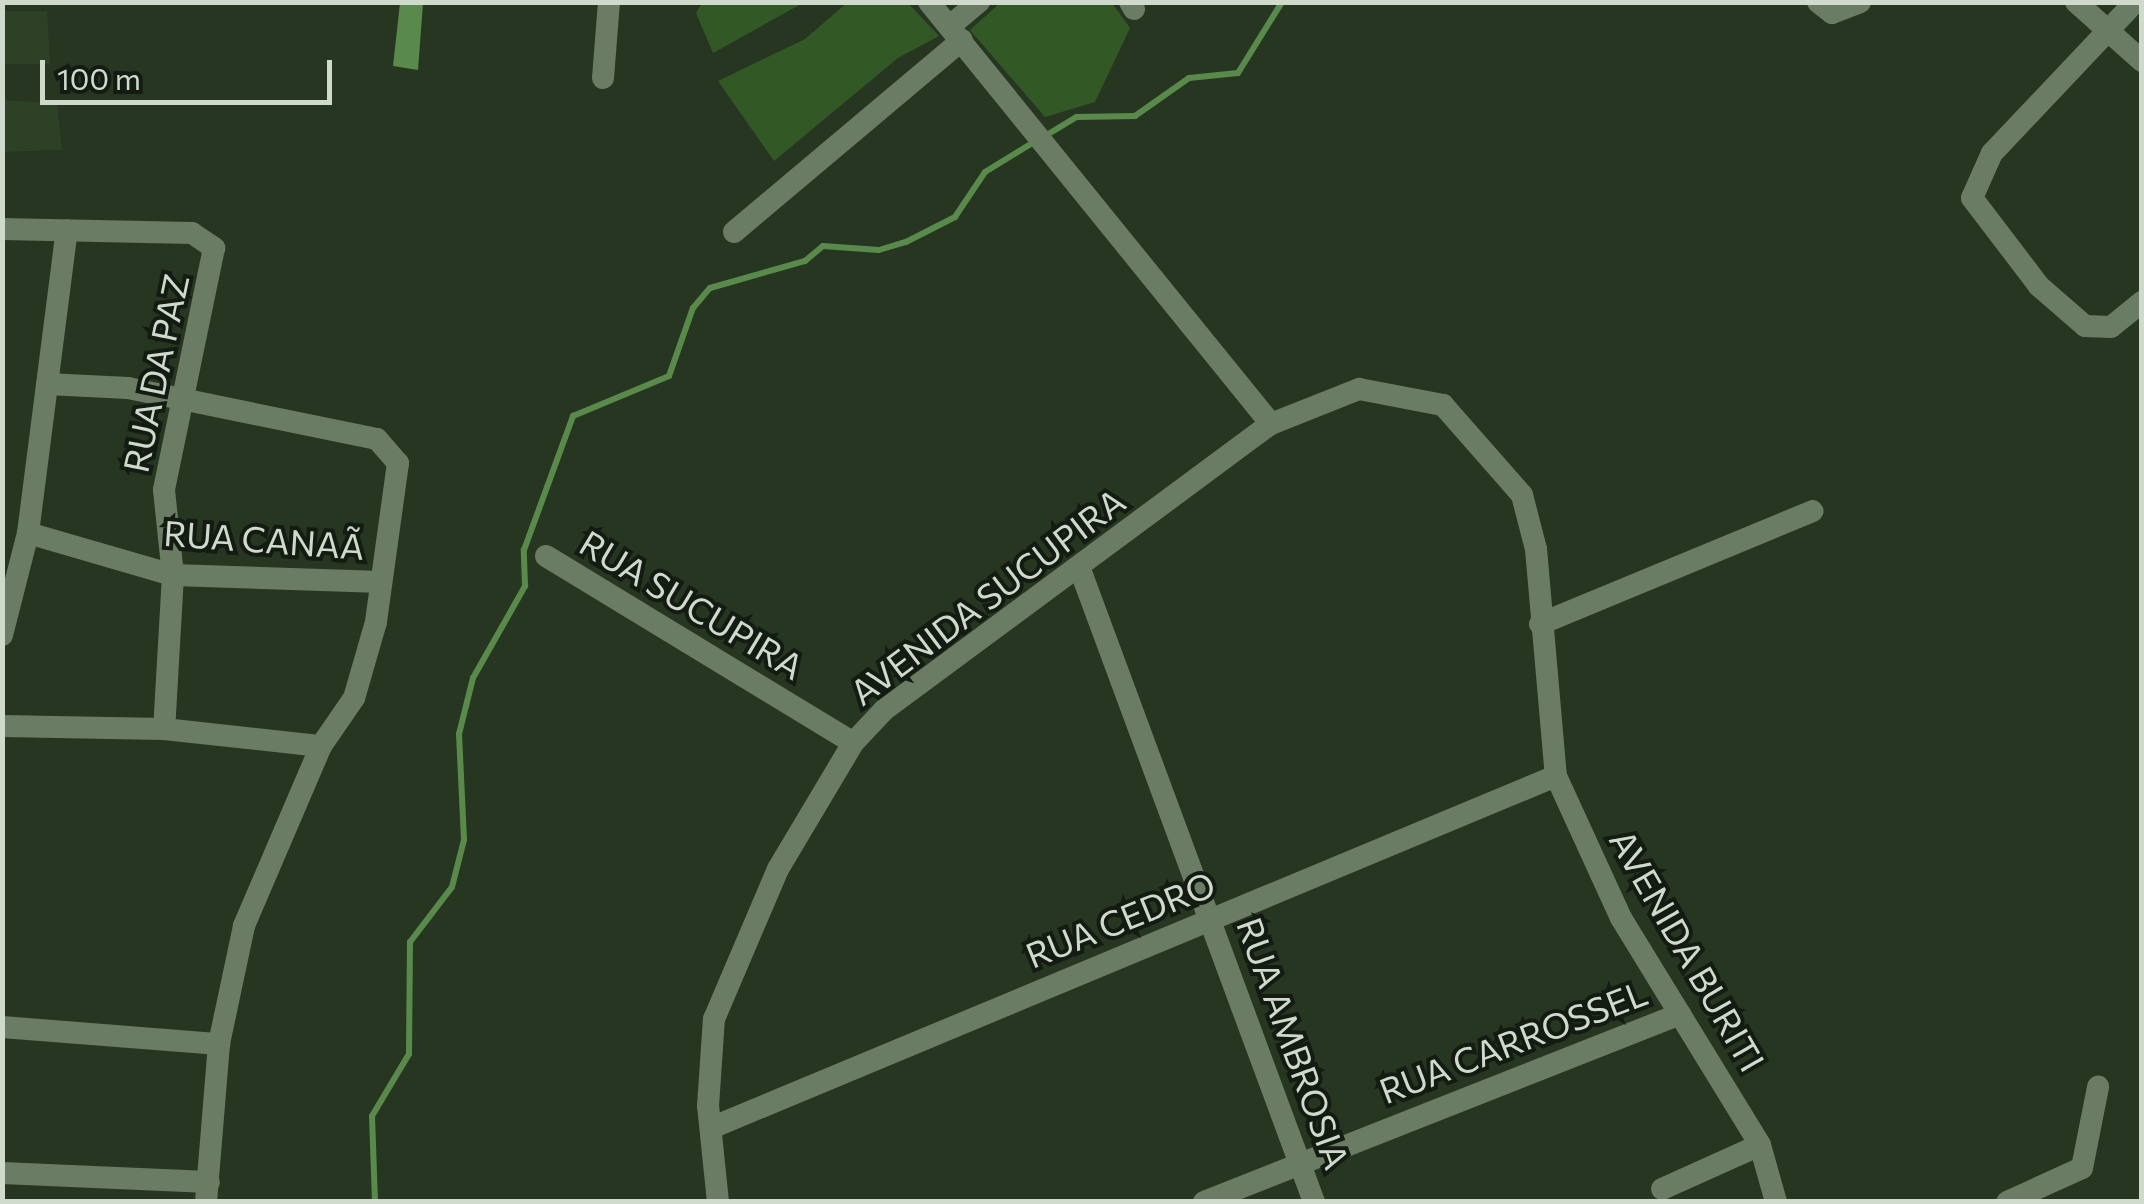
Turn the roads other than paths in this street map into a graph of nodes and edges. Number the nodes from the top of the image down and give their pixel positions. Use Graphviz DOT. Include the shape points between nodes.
graph roads {
  1 [pos="609,2"];
  2 [pos="929,2"];
  3 [pos="978,2"];
  4 [pos="1818,2"];
  5 [pos="1860,2"];
  6 [pos="2076,2"];
  7 [pos="2135,2"];
  8 [pos="2108,31"];
  9 [pos="956,33"];
  10 [pos="2142,62"];
  11 [pos="603,78"];
  12 [pos="2,229"];
  13 [pos="67,230"];
  14 [pos="734,232"];
  15 [pos="2142,302"];
  16 [pos="47,384"];
  17 [pos="183,399"];
  18 [pos="1271,424"];
  19 [pos="1813,511"];
  20 [pos="28,533"];
  21 [pos="546,556"];
  22 [pos="1080,572"];
  23 [pos="173,575"];
  24 [pos="381,582"];
  25 [pos="1540,624"];
  26 [pos="2,635"];
  27 [pos="2,726"];
  28 [pos="164,728"];
  29 [pos="852,743"];
  30 [pos="320,746"];
  31 [pos="1556,776"];
  32 [pos="1212,920"];
  33 [pos="1680,1014"];
  34 [pos="2,1027"];
  35 [pos="219,1044"];
  36 [pos="2098,1087"];
  37 [pos="711,1128"];
  38 [pos="1760,1145"];
  39 [pos="1300,1167"];
  40 [pos="2,1173"];
  41 [pos="1662,1189"];
  42 [pos="207,1192"];
  43 [pos="718,1202"];
  44 [pos="1204,1202"];
  45 [pos="1314,1202"];
  46 [pos="1776,1202"];
  47 [pos="2006,1202"];
  1 -- 11 [label="street"];
  2 -- 9 [label="street"];
  3 -- 9 [label="street"];
  4 -- 5 [label="street" via="1832,12"];
  6 -- 8 [label="street"];
  7 -- 8 [label="street"];
  8 -- 10 [label="street"];
  8 -- 15 [label="street" via="1978,170 1972,198 2039,286 2085,326 2111,327"];
  9 -- 14 [label="street"];
  9 -- 18 [label="street"];
  12 -- 13 [label="street, RUA DA PAZ"];
  13 -- 16 [label="street"];
  13 -- 17 [label="street, RUA DA PAZ" via="192,233 214,248"];
  16 -- 17 [label="street"];
  16 -- 20 [label="street"];
  17 -- 23 [label="street, RUA DA PAZ" via="164,490"];
  17 -- 24 [label="street" via="392,447 398,463"];
  18 -- 22 [label="street, AVENIDA SUCUPIRA"];
  18 -- 25 [label="street, AVENIDA BURITI" via="1358,389 1425,395 1458,416 1526,506"];
  19 -- 25 [label="street"];
  20 -- 23 [label="street, RUA CANAÃ"];
  20 -- 26 [label="street"];
  21 -- 29 [label="street, RUA SUCUPIRA"];
  22 -- 29 [label="street, AVENIDA SUCUPIRA" via="893,703"];
  22 -- 32 [label="street, RUA AMBROSIA"];
  23 -- 24 [label="street, RUA CANAÃ"];
  23 -- 28 [label="street, RUA DA PAZ"];
  24 -- 30 [label="street" via="354,698"];
  25 -- 31 [label="street, AVENIDA BURITI"];
  27 -- 28 [label="street"];
  28 -- 30 [label="street"];
  29 -- 37 [label="street, AVENIDA SUCUPIRA" via="778,869 725,988 714,1019"];
  30 -- 35 [label="street" via="244,926"];
  31 -- 32 [label="street, RUA CEDRO"];
  31 -- 33 [label="street, AVENIDA BURITI" via="1621,918"];
  32 -- 37 [label="street, RUA CEDRO"];
  32 -- 39 [label="street, RUA AMBROSIA"];
  33 -- 38 [label="street, AVENIDA BURITI"];
  33 -- 39 [label="street, RUA CARROSSEL"];
  34 -- 35 [label="street"];
  35 -- 42 [label="street"];
  36 -- 47 [label="street" via="2082,1168"];
  37 -- 43 [label="street, AVENIDA SUCUPIRA"];
  38 -- 41 [label="street"];
  38 -- 46 [label="street, AVENIDA BURITI"];
  39 -- 44 [label="street, RUA CARROSSEL"];
  39 -- 45 [label="street, RUA AMBROSIA"];
  40 -- 42 [label="street"];
}
